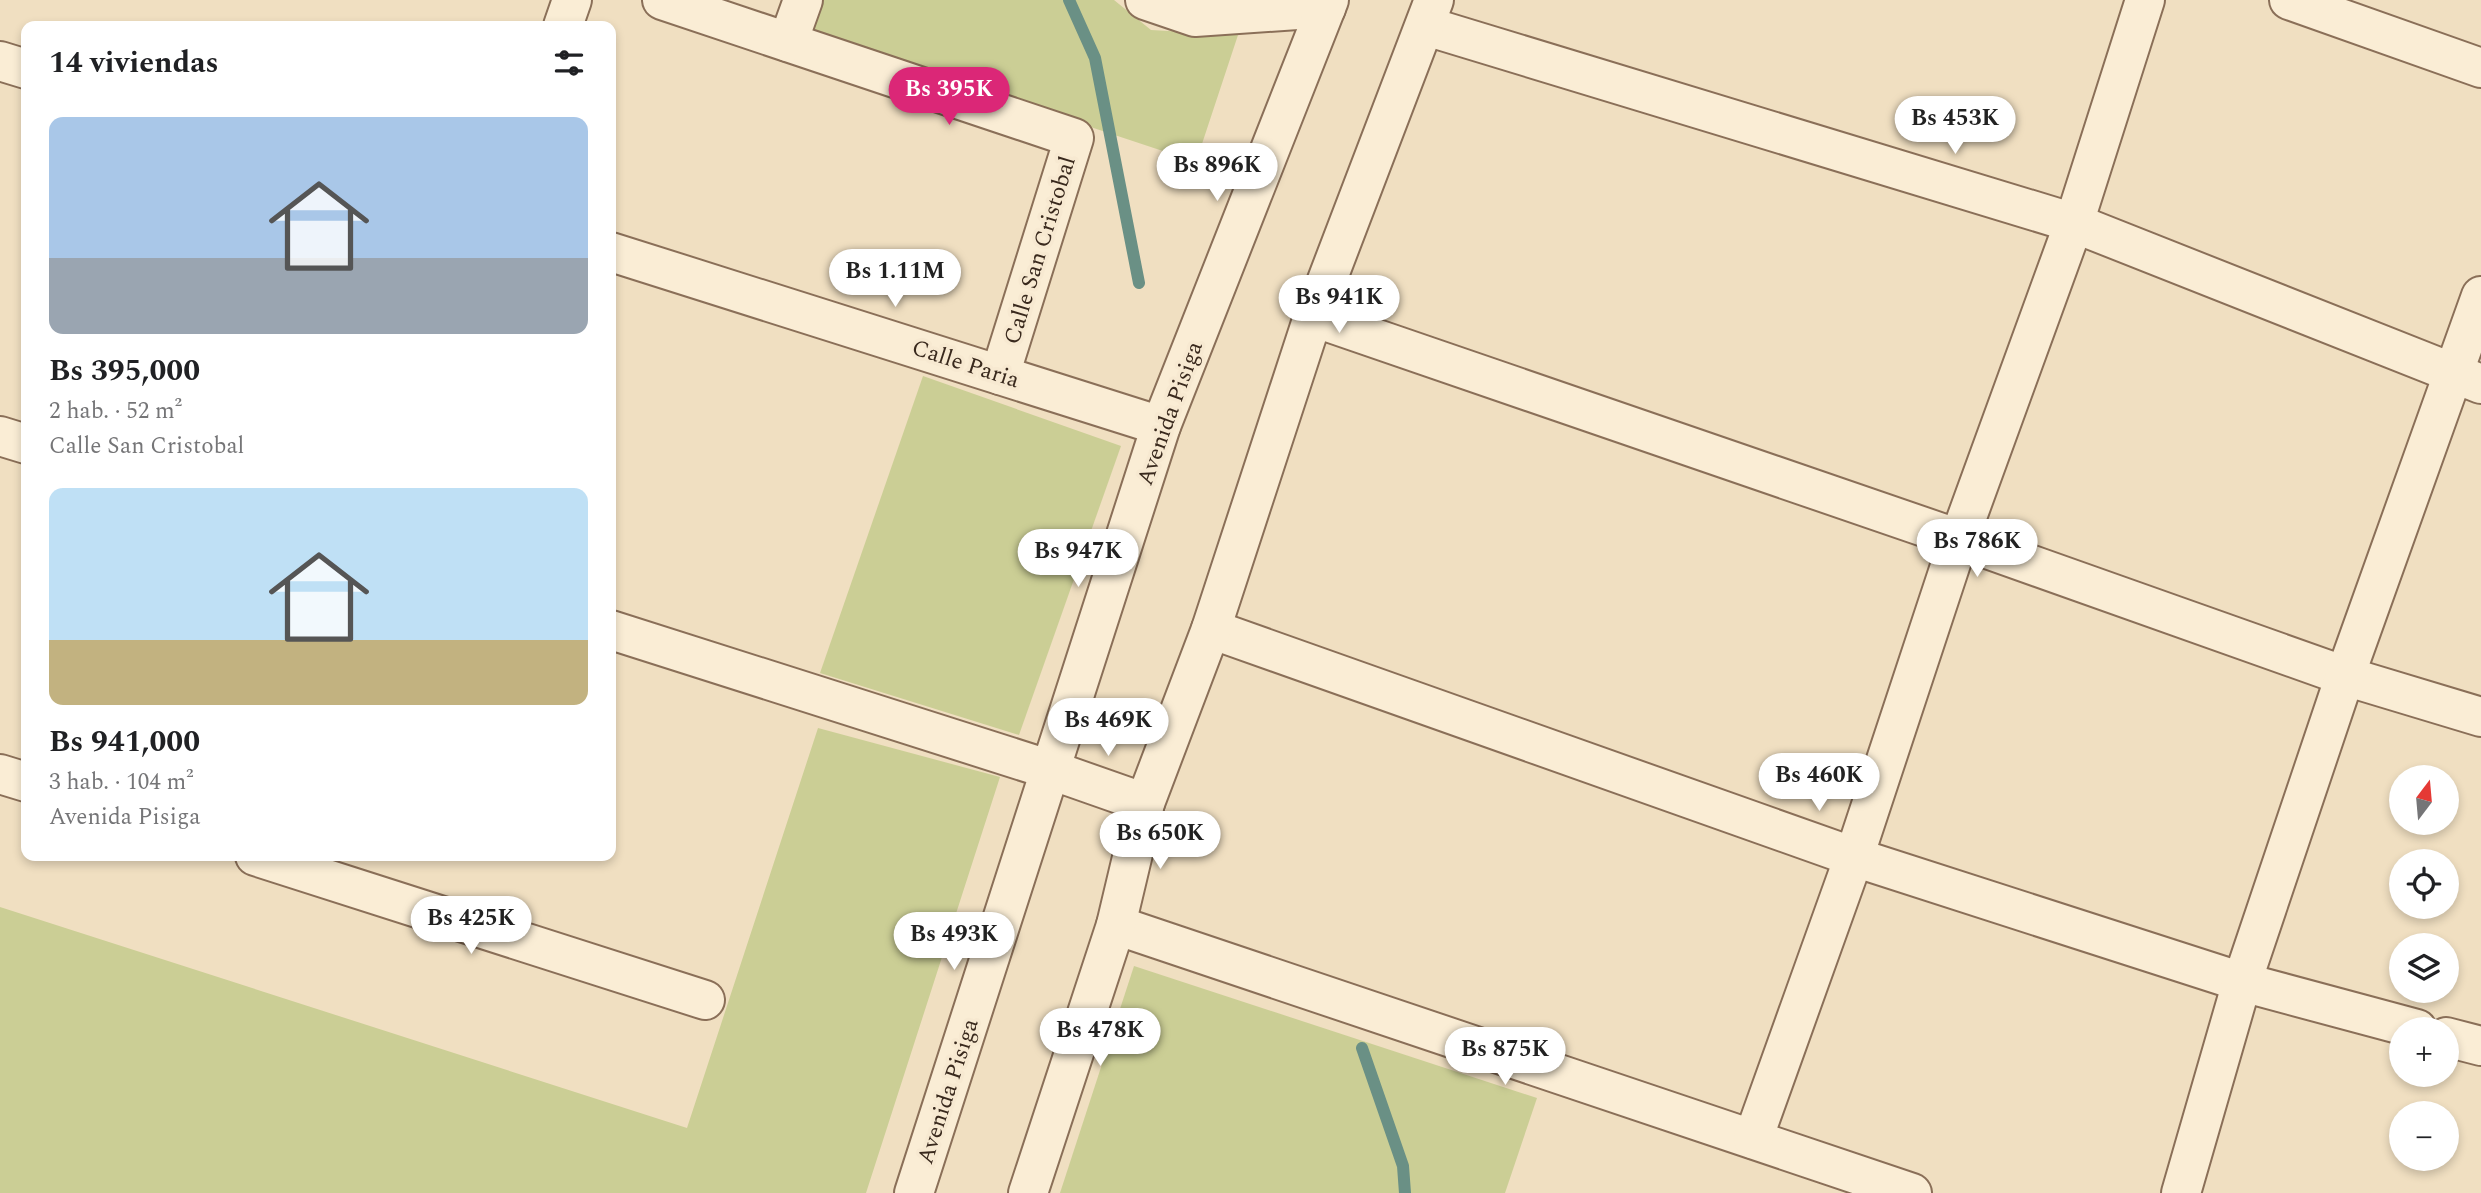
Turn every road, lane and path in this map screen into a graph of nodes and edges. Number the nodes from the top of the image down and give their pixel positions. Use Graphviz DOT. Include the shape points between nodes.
graph roads {
  1 [pos="572,0"];
  2 [pos="662,0"];
  3 [pos="803,0"];
  4 [pos="1145,0"];
  5 [pos="2145,0"];
  6 [pos="2289,0"];
  7 [pos="1328,4"];
  8 [pos="1430,13"];
  9 [pos="566,21"];
  10 [pos="788,42"];
  11 [pos="0,61"];
  12 [pos="21,67"];
  13 [pos="2481,68"];
  14 [pos="2074,223"];
  15 [pos="616,254"];
  16 [pos="2481,296"];
  17 [pos="1313,317"];
  18 [pos="1000,375"];
  19 [pos="2468,379"];
  20 [pos="1161,426"];
  21 [pos="0,436"];
  22 [pos="21,442"];
  23 [pos="1959,539"];
  24 [pos="1211,629"];
  25 [pos="616,632"];
  26 [pos="2345,676"];
  27 [pos="2481,717"];
  28 [pos="1051,769"];
  29 [pos="0,774"];
  30 [pos="21,780"];
  31 [pos="1145,803"];
  32 [pos="1854,857"];
  33 [pos="271,861"];
  34 [pos="1116,925"];
  35 [pos="2242,982"];
  36 [pos="705,1000"];
  37 [pos="2389,1021"];
  38 [pos="2459,1040"];
  39 [pos="2481,1046"];
  40 [pos="1753,1139"];
  41 [pos="914,1193"];
  42 [pos="1028,1193"];
  43 [pos="1912,1193"];
  44 [pos="2180,1193"];
  1 -- 9 [label="street"];
  2 -- 10 [label="street, Calle San Cristobal"];
  3 -- 10 [label="street"];
  4 -- 7 [label="street" via="1195,17"];
  5 -- 14 [label="street"];
  6 -- 13 [label="street"];
  7 -- 20 [label="street, Avenida Pisiga"];
  8 -- 14 [label="street"];
  8 -- 17 [label="street"];
  10 -- 18 [label="street, Calle San Cristobal" via="1074,138"];
  11 -- 12 [label="street"];
  14 -- 19 [label="street"];
  14 -- 23 [label="street"];
  15 -- 18 [label="street, Calle Paria"];
  16 -- 19 [label="street"];
  17 -- 23 [label="street"];
  17 -- 24 [label="street"];
  18 -- 20 [label="street, Calle Paria"];
  19 -- 26 [label="street"];
  20 -- 28 [label="street, Avenida Pisiga"];
  21 -- 22 [label="street"];
  23 -- 26 [label="street"];
  23 -- 32 [label="street"];
  24 -- 31 [label="street"];
  24 -- 32 [label="street"];
  25 -- 28 [label="street"];
  26 -- 27 [label="street"];
  26 -- 35 [label="street"];
  28 -- 31 [label="street"];
  28 -- 41 [label="street, Avenida Pisiga"];
  29 -- 30 [label="street"];
  31 -- 34 [label="street"];
  32 -- 35 [label="street"];
  32 -- 40 [label="street"];
  33 -- 36 [label="street"];
  34 -- 40 [label="street"];
  34 -- 42 [label="street"];
  35 -- 37 [label="street"];
  35 -- 44 [label="street"];
  38 -- 39 [label="street"];
  40 -- 43 [label="street"];
}
